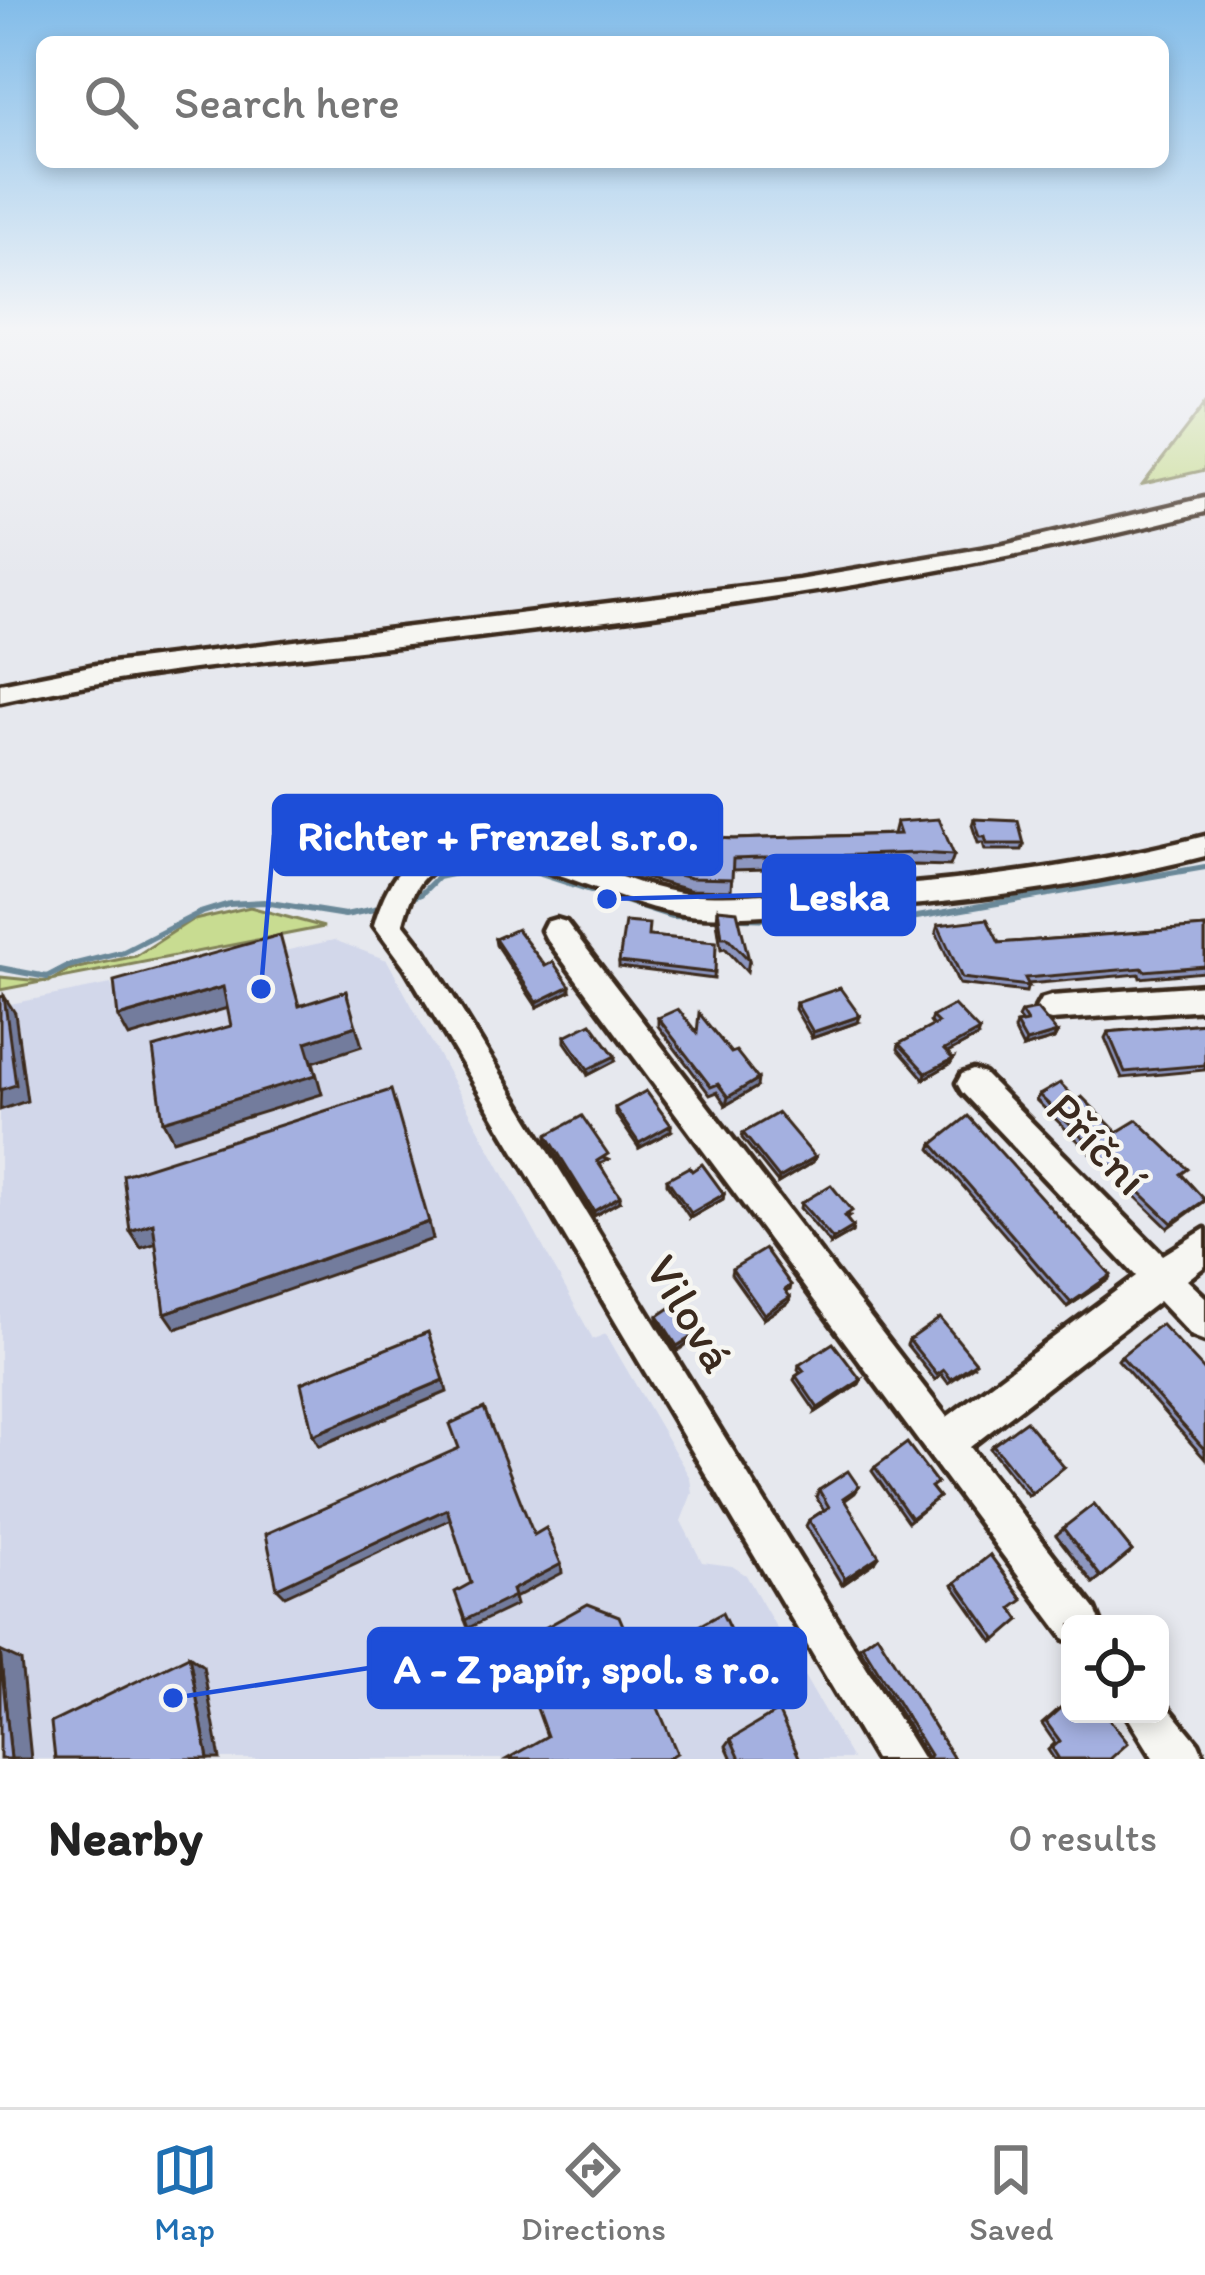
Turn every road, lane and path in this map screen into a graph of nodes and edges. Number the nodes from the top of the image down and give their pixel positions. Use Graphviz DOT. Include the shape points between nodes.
graph roads {
  1 [pos="1205,505"];
  2 [pos="0,693"];
  3 [pos="1205,846"];
  4 [pos="556,930"];
  5 [pos="1205,997"];
  6 [pos="1051,1008"];
  7 [pos="973,1083"];
  8 [pos="1205,1245"];
  9 [pos="1162,1276"];
  10 [pos="1205,1323"];
  11 [pos="943,1444"];
  12 [pos="1073,1615"];
  13 [pos="1155,1723"];
  14 [pos="900,1759"];
  15 [pos="1182,1759"];
  1 -- 2 [label="main road" via="940,565"];
  3 -- 14 [label="street, Vilová" via="1129,868 904,897 691,904 514,852 478,850 446,856 399,883 390,921"];
  4 -- 11 [label="street"];
  5 -- 6 [label="street"];
  7 -- 9 [label="street, Příční"];
  8 -- 9 [label="street"];
  9 -- 10 [label="street, Příční"];
  9 -- 11 [label="street"];
  11 -- 12 [label="street"];
  13 -- 15 [label="street"];
}
